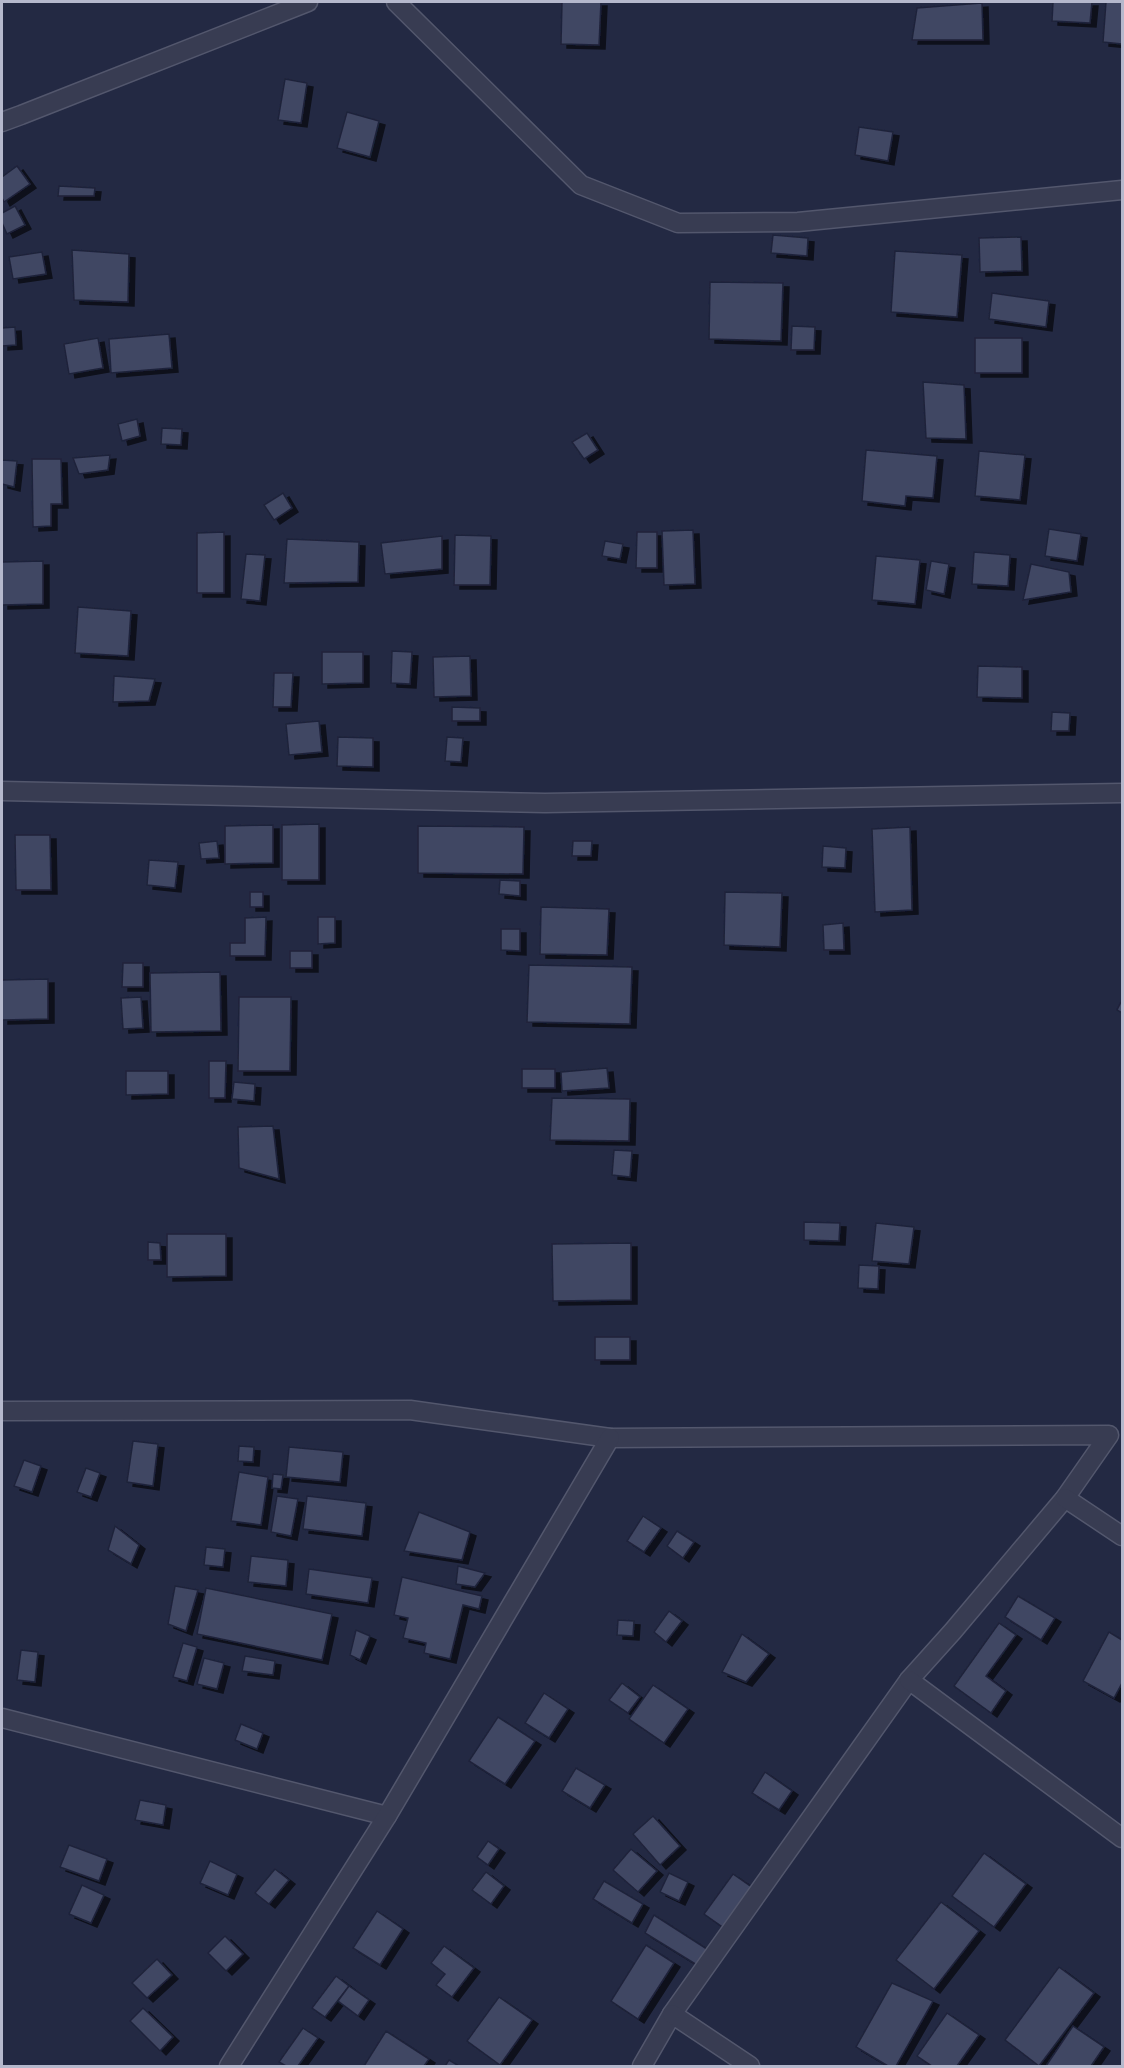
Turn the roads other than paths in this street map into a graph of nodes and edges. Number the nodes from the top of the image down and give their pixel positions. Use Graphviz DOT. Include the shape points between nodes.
graph roads {
  1 [pos="308,2"];
  2 [pos="396,2"];
  3 [pos="2,122"];
  4 [pos="1122,190"];
  5 [pos="2,791"];
  6 [pos="1122,793"];
  7 [pos="2,1411"];
  8 [pos="1116,1434"];
  9 [pos="610,1438"];
  10 [pos="1065,1498"];
  11 [pos="1122,1536"];
  12 [pos="909,1680"];
  13 [pos="2,1718"];
  14 [pos="387,1816"];
  15 [pos="1122,1838"];
  16 [pos="672,2014"];
  17 [pos="230,2067"];
  18 [pos="642,2067"];
  19 [pos="750,2067"];
  1 -- 3 [label="street"];
  2 -- 4 [label="street" via="581,185 678,223 798,222"];
  5 -- 6 [label="street" via="545,803"];
  7 -- 9 [label="street" via="410,1410"];
  8 -- 9 [label="street"];
  8 -- 10 [label="street"];
  9 -- 14 [label="street"];
  10 -- 11 [label="street"];
  10 -- 12 [label="street"];
  12 -- 15 [label="street"];
  12 -- 16 [label="street"];
  13 -- 14 [label="street"];
  14 -- 17 [label="street"];
  16 -- 18 [label="street"];
  16 -- 19 [label="street"];
}
